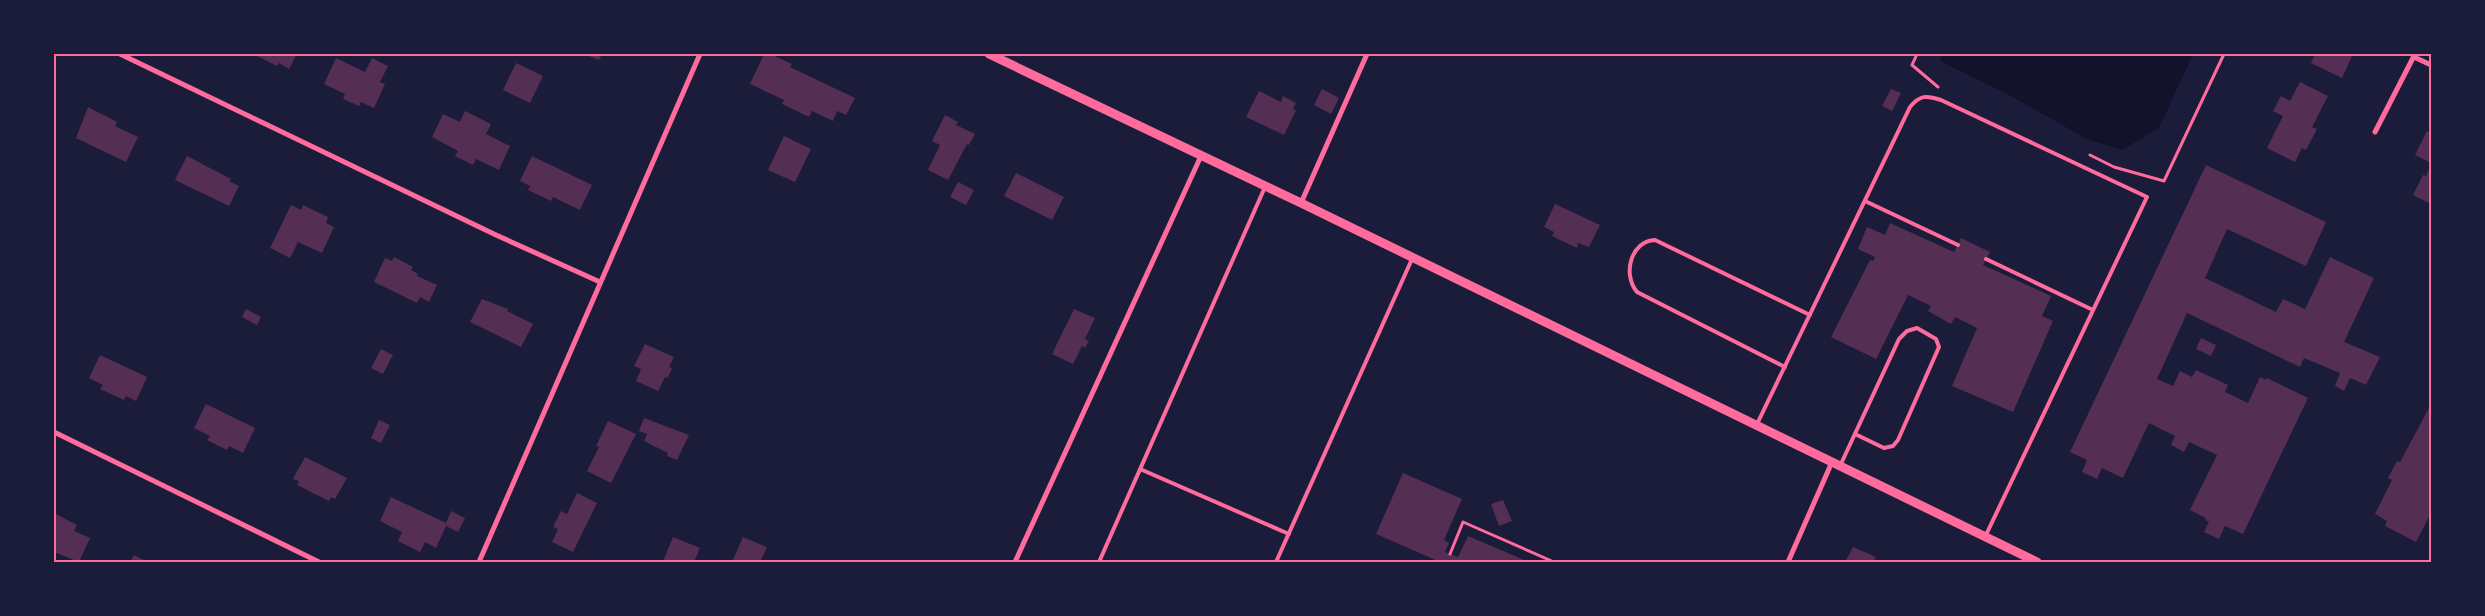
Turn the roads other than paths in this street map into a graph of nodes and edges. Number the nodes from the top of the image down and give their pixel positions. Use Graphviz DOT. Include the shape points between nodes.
graph roads {
  1 [pos="120,54"];
  2 [pos="700,54"];
  3 [pos="989,54"];
  4 [pos="1367,54"];
  5 [pos="2415,55"];
  6 [pos="2431,65"];
  7 [pos="2375,132"];
  8 [pos="1201,156"];
  9 [pos="1265,186"];
  10 [pos="1865,201"];
  11 [pos="1301,203"];
  12 [pos="1958,245"];
  13 [pos="1412,259"];
  14 [pos="1986,259"];
  15 [pos="600,282"];
  16 [pos="2094,310"];
  17 [pos="1810,315"];
  18 [pos="1785,367"];
  19 [pos="1756,425"];
  20 [pos="54,432"];
  21 [pos="1855,434"];
  22 [pos="1836,464"];
  23 [pos="1140,469"];
  24 [pos="1288,534"];
  25 [pos="1985,537"];
  26 [pos="319,562"];
  27 [pos="479,562"];
  28 [pos="1015,562"];
  29 [pos="1099,562"];
  30 [pos="1276,562"];
  31 [pos="1788,562"];
  32 [pos="2037,562"];
  1 -- 15 [label="street"];
  2 -- 15 [label="street"];
  3 -- 8 [label="street"];
  4 -- 11 [label="street"];
  5 -- 6 [label="street"];
  5 -- 7 [label="street"];
  8 -- 9 [label="street"];
  8 -- 28 [label="street"];
  9 -- 11 [label="street"];
  9 -- 23 [label="lane"];
  10 -- 12 [label="lane"];
  10 -- 16 [label="lane" via="1910,107 1917,99 1928,96 2148,197"];
  10 -- 17 [label="lane"];
  11 -- 13 [label="street"];
  13 -- 19 [label="street"];
  13 -- 24 [label="lane"];
  14 -- 16 [label="lane"];
  15 -- 27 [label="street"];
  16 -- 25 [label="lane"];
  17 -- 18 [label="lane"];
  17 -- 18 [label="lane" via="1655,240 1646,241 1638,248 1630,263 1631,284 1637,292"];
  18 -- 19 [label="lane"];
  19 -- 22 [label="street"];
  20 -- 26 [label="street"];
  21 -- 21 [label="lane" via="1899,339 1907,331 1917,328 1936,339 1939,347 1893,446 1884,448"];
  21 -- 22 [label="lane"];
  22 -- 25 [label="street"];
  22 -- 31 [label="street"];
  23 -- 24 [label="lane"];
  23 -- 29 [label="lane"];
  24 -- 30 [label="lane"];
  25 -- 32 [label="street"];
}
